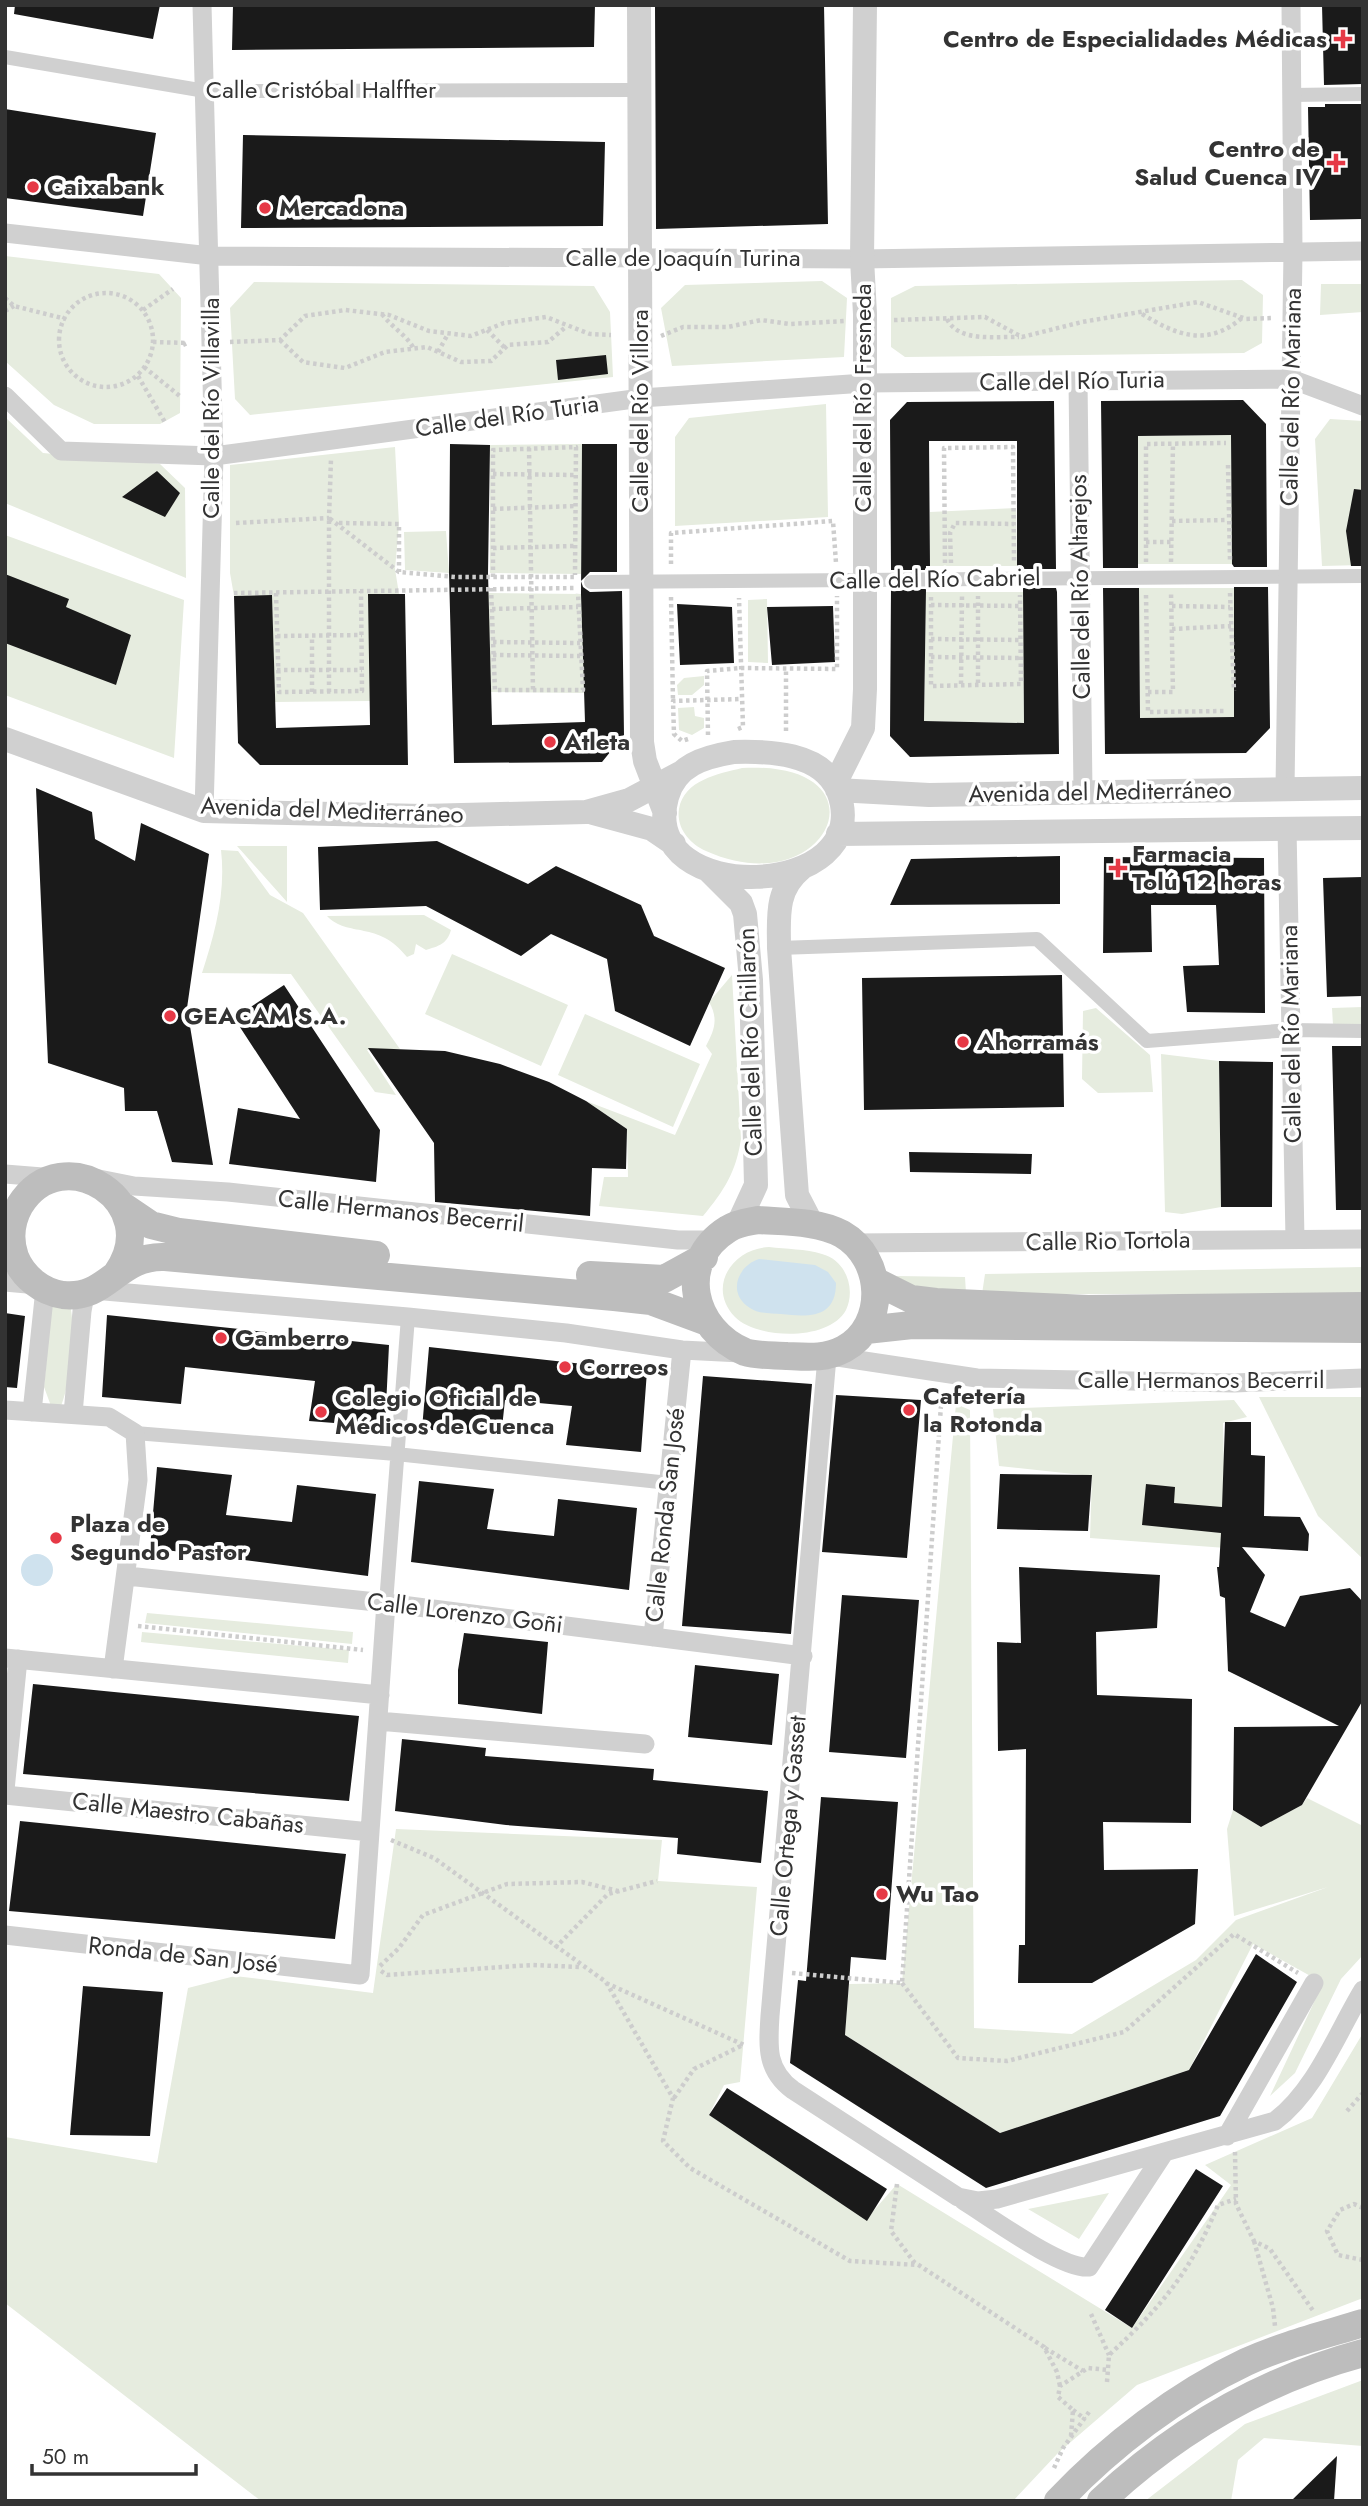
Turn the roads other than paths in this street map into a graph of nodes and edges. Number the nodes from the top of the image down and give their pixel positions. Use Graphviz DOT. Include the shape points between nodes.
graph roads {
  1 [pos="202,5"];
  2 [pos="639,5"];
  3 [pos="865,5"];
  4 [pos="1291,5"];
  5 [pos="5,57"];
  6 [pos="639,90"];
  7 [pos="205,92"];
  8 [pos="1363,94"];
  9 [pos="1292,95"];
  10 [pos="5,233"];
  11 [pos="1363,251"];
  12 [pos="1293,252"];
  13 [pos="210,256"];
  14 [pos="639,258"];
  15 [pos="862,259"];
  16 [pos="1292,379"];
  17 [pos="1078,381"];
  18 [pos="865,383"];
  19 [pos="5,396"];
  20 [pos="641,398"];
  21 [pos="1363,405"];
  22 [pos="214,457"];
  23 [pos="1363,576"];
  24 [pos="1289,577"];
  25 [pos="1079,578"];
  26 [pos="587,580"];
  27 [pos="863,580"];
  28 [pos="641,583"];
  29 [pos="5,738"];
  30 [pos="680,773"];
  31 [pos="654,787"];
  32 [pos="836,787"];
  33 [pos="1285,788"];
  34 [pos="1363,788"];
  35 [pos="1083,792"];
  36 [pos="204,811"];
  37 [pos="586,812"];
  38 [pos="665,813"];
  39 [pos="1287,828"];
  40 [pos="1363,828"];
  41 [pos="838,834"];
  42 [pos="674,844"];
  43 [pos="802,869"];
  44 [pos="708,871"];
  45 [pos="779,948"];
  46 [pos="1291,1030"];
  47 [pos="1363,1031"];
  48 [pos="5,1174"];
  49 [pos="56,1179"];
  50 [pos="88,1179"];
  51 [pos="121,1204"];
  52 [pos="811,1224"];
  53 [pos="9,1226"];
  54 [pos="1295,1239"];
  55 [pos="1363,1239"];
  56 [pos="719,1240"];
  57 [pos="854,1242"];
  58 [pos="117,1273"];
  59 [pos="875,1281"];
  60 [pos="5,1282"];
  61 [pos="41,1287"];
  62 [pos="93,1290"];
  63 [pos="1363,1306"];
  64 [pos="408,1317"];
  65 [pos="705,1321"];
  66 [pos="1363,1329"];
  67 [pos="866,1330"];
  68 [pos="682,1350"];
  69 [pos="748,1353"];
  70 [pos="829,1356"];
  71 [pos="1363,1378"];
  72 [pos="5,1410"];
  73 [pos="32,1412"];
  74 [pos="73,1415"];
  75 [pos="135,1433"];
  76 [pos="396,1454"];
  77 [pos="670,1483"];
  78 [pos="127,1576"];
  79 [pos="386,1603"];
  80 [pos="653,1637"];
  81 [pos="803,1656"];
  82 [pos="12,1658"];
  83 [pos="113,1669"];
  84 [pos="380,1695"];
  85 [pos="378,1721"];
  86 [pos="645,1744"];
  87 [pos="5,1792"];
  88 [pos="370,1832"];
  89 [pos="5,1936"];
  90 [pos="1314,1983"];
  91 [pos="1363,1990"];
  92 [pos="1231,2144"];
  93 [pos="1164,2153"];
  94 [pos="958,2197"];
  95 [pos="1363,2323"];
  96 [pos="1363,2353"];
  97 [pos="1058,2501"];
  98 [pos="1101,2501"];
  1 -- 7 [label="street, Calle del Río Villavilla"];
  2 -- 6 [label="street, Calle del Río Villora"];
  3 -- 15 [label="street, Calle del Río Fresneda"];
  4 -- 9 [label="street, Calle del Río Mariana"];
  5 -- 7 [label="street, Calle Cristóbal Halffter"];
  6 -- 7 [label="street, Calle Cristóbal Halffter"];
  6 -- 14 [label="street, Calle del Río Villora"];
  7 -- 13 [label="street, Calle del Río Villavilla"];
  8 -- 9 [label="street"];
  9 -- 12 [label="street, Calle del Río Mariana"];
  10 -- 13 [label="street, Calle de Joaquín Turina"];
  11 -- 12 [label="street, Calle de Joaquín Turina"];
  12 -- 15 [label="street, Calle de Joaquín Turina"];
  12 -- 16 [label="street, Calle del Río Mariana"];
  13 -- 14 [label="street, Calle de Joaquín Turina"];
  13 -- 22 [label="street, Calle del Río Villavilla"];
  14 -- 15 [label="street, Calle de Joaquín Turina"];
  14 -- 20 [label="street, Calle del Río Villora"];
  15 -- 18 [label="street, Calle del Río Fresneda"];
  16 -- 17 [label="street, Calle del Río Turia"];
  16 -- 21 [label="street, Calle del Río Turia"];
  16 -- 24 [label="street, Calle del Río Mariana"];
  17 -- 18 [label="street, Calle del Río Turia"];
  17 -- 25 [label="street, Calle del Río Altarejos"];
  18 -- 20 [label="street, Calle del Río Turia"];
  18 -- 27 [label="street, Calle del Río Fresneda"];
  19 -- 22 [label="street, Calle del Río Turia" via="61,450"];
  20 -- 22 [label="street, Calle del Río Turia"];
  20 -- 28 [label="street, Calle del Río Villora"];
  22 -- 36 [label="street, Calle del Río Villavilla"];
  23 -- 24 [label="street, Calle del Río Cabriel"];
  24 -- 25 [label="street, Calle del Río Cabriel"];
  24 -- 33 [label="street, Calle del Río Mariana"];
  25 -- 27 [label="street, Calle del Río Cabriel"];
  25 -- 35 [label="street, Calle del Río Altarejos"];
  26 -- 28 [label="street, Calle del Río Cabriel"];
  27 -- 28 [label="street, Calle del Río Cabriel"];
  27 -- 32 [label="street, Calle del Río Fresneda" via="863,728"];
  28 -- 31 [label="street, Calle del Río Villora" via="642,742"];
  29 -- 36 [label="street, Avenida del Mediterráneo"];
  30 -- 31 [label="street"];
  30 -- 32 [label="street" via="708,756 779,752 814,766"];
  30 -- 38 [label="street" via="669,792"];
  31 -- 37 [label="street"];
  31 -- 38 [label="street, Calle del Río Villora"];
  32 -- 35 [label="street, Avenida del Mediterráneo" via="929,795"];
  32 -- 41 [label="street" via="842,809"];
  33 -- 34 [label="street, Avenida del Mediterráneo"];
  33 -- 35 [label="street, Avenida del Mediterráneo"];
  36 -- 37 [label="street, Avenida del Mediterráneo" via="423,816"];
  37 -- 42 [label="street" via="652,829"];
  38 -- 42 [label="street"];
  39 -- 40 [label="street, Avenida del Mediterráneo"];
  39 -- 41 [label="street, Avenida del Mediterráneo"];
  39 -- 46 [label="street, Calle del Río Mariana"];
  41 -- 43 [label="street" via="823,855"];
  42 -- 44 [label="street"];
  43 -- 44 [label="street" via="753,877"];
  43 -- 45 [label="street, Calle del Río Chillarón" via="783,890"];
  44 -- 56 [label="street, Calle del Río Chillarón" via="741,903 751,980 756,1185"];
  45 -- 46 [label="street" via="1037,939 1147,1041"];
  45 -- 52 [label="street, Calle del Río Chillarón" via="797,1195"];
  46 -- 47 [label="street"];
  46 -- 54 [label="street, Calle del Río Mariana"];
  48 -- 49 [label="street, Calle Hermanos Becerril"];
  49 -- 50 [label="main road, Calle Hermanos Becerril"];
  49 -- 53 [label="main road" via="29,1194"];
  50 -- 51 [label="main road, Calle Hermanos Becerril"];
  50 -- 56 [label="street, Calle Hermanos Becerril" via="678,1240"];
  51 -- 56 [label="main road, Calle Hermanos Becerril" via="151,1225 179,1233 632,1279 664,1279"];
  51 -- 58 [label="main road" via="130,1243"];
  52 -- 56 [label="main road" via="758,1220"];
  52 -- 57 [label="main road"];
  53 -- 61 [label="main road" via="18,1262"];
  54 -- 55 [label="street, Calle Rio Tortola"];
  54 -- 57 [label="street, Calle Rio Tortola"];
  56 -- 65 [label="main road" via="696,1284"];
  57 -- 59 [label="main road"];
  58 -- 62 [label="main road"];
  58 -- 65 [label="main road" via="148,1256 226,1260 651,1301"];
  59 -- 63 [label="main road" via="912,1298 950,1303 1088,1309"];
  59 -- 67 [label="main road" via="876,1299"];
  60 -- 61 [label="street"];
  61 -- 62 [label="main road" via="71,1295"];
  61 -- 73 [label="street"];
  62 -- 64 [label="street"];
  62 -- 74 [label="street" via="82,1311"];
  64 -- 68 [label="street"];
  64 -- 76 [label="street"];
  65 -- 69 [label="main road" via="719,1337"];
  66 -- 67 [label="main road, Calle Hermanos Becerril" via="912,1325"];
  67 -- 70 [label="main road" via="848,1347"];
  68 -- 69 [label="street"];
  68 -- 77 [label="street, Calle Ronda San José"];
  69 -- 70 [label="main road"];
  70 -- 71 [label="street, Calle Hermanos Becerril" via="943,1375 1065,1381 1234,1383"];
  70 -- 81 [label="street, Calle Ortega y Gasset"];
  72 -- 73 [label="street"];
  73 -- 74 [label="street"];
  74 -- 75 [label="street" via="109,1417"];
  75 -- 76 [label="street"];
  75 -- 78 [label="street" via="138,1480"];
  76 -- 77 [label="street"];
  76 -- 79 [label="street"];
  77 -- 80 [label="street, Calle Ronda San José"];
  78 -- 79 [label="street, Calle Lorenzo Goñi"];
  78 -- 83 [label="street"];
  79 -- 80 [label="street, Calle Lorenzo Goñi"];
  79 -- 84 [label="street"];
  80 -- 81 [label="street, Calle Lorenzo Goñi"];
  81 -- 94 [label="street, Calle Ortega y Gasset" via="768,2045 777,2076 793,2090"];
  82 -- 83 [label="street"];
  82 -- 87 [label="street"];
  83 -- 84 [label="street"];
  84 -- 85 [label="street"];
  85 -- 86 [label="street"];
  85 -- 88 [label="street"];
  87 -- 88 [label="street, Calle Maestro Cabañas"];
  88 -- 89 [label="street, Ronda de San José" via="360,1975"];
  90 -- 92 [label="street"];
  91 -- 92 [label="street, Calle Ortega y Gasset" via="1292,2106 1275,2121"];
  92 -- 93 [label="street, Calle Ortega y Gasset"];
  93 -- 94 [label="street, Calle Ortega y Gasset" via="997,2199"];
  93 -- 94 [label="street, Calle Ortega y Gasset" via="1089,2267 1066,2263"];
  95 -- 97 [label="main road" via="1246,2362 1183,2399 1109,2453"];
  96 -- 98 [label="main road" via="1311,2367 1203,2420"];
}
